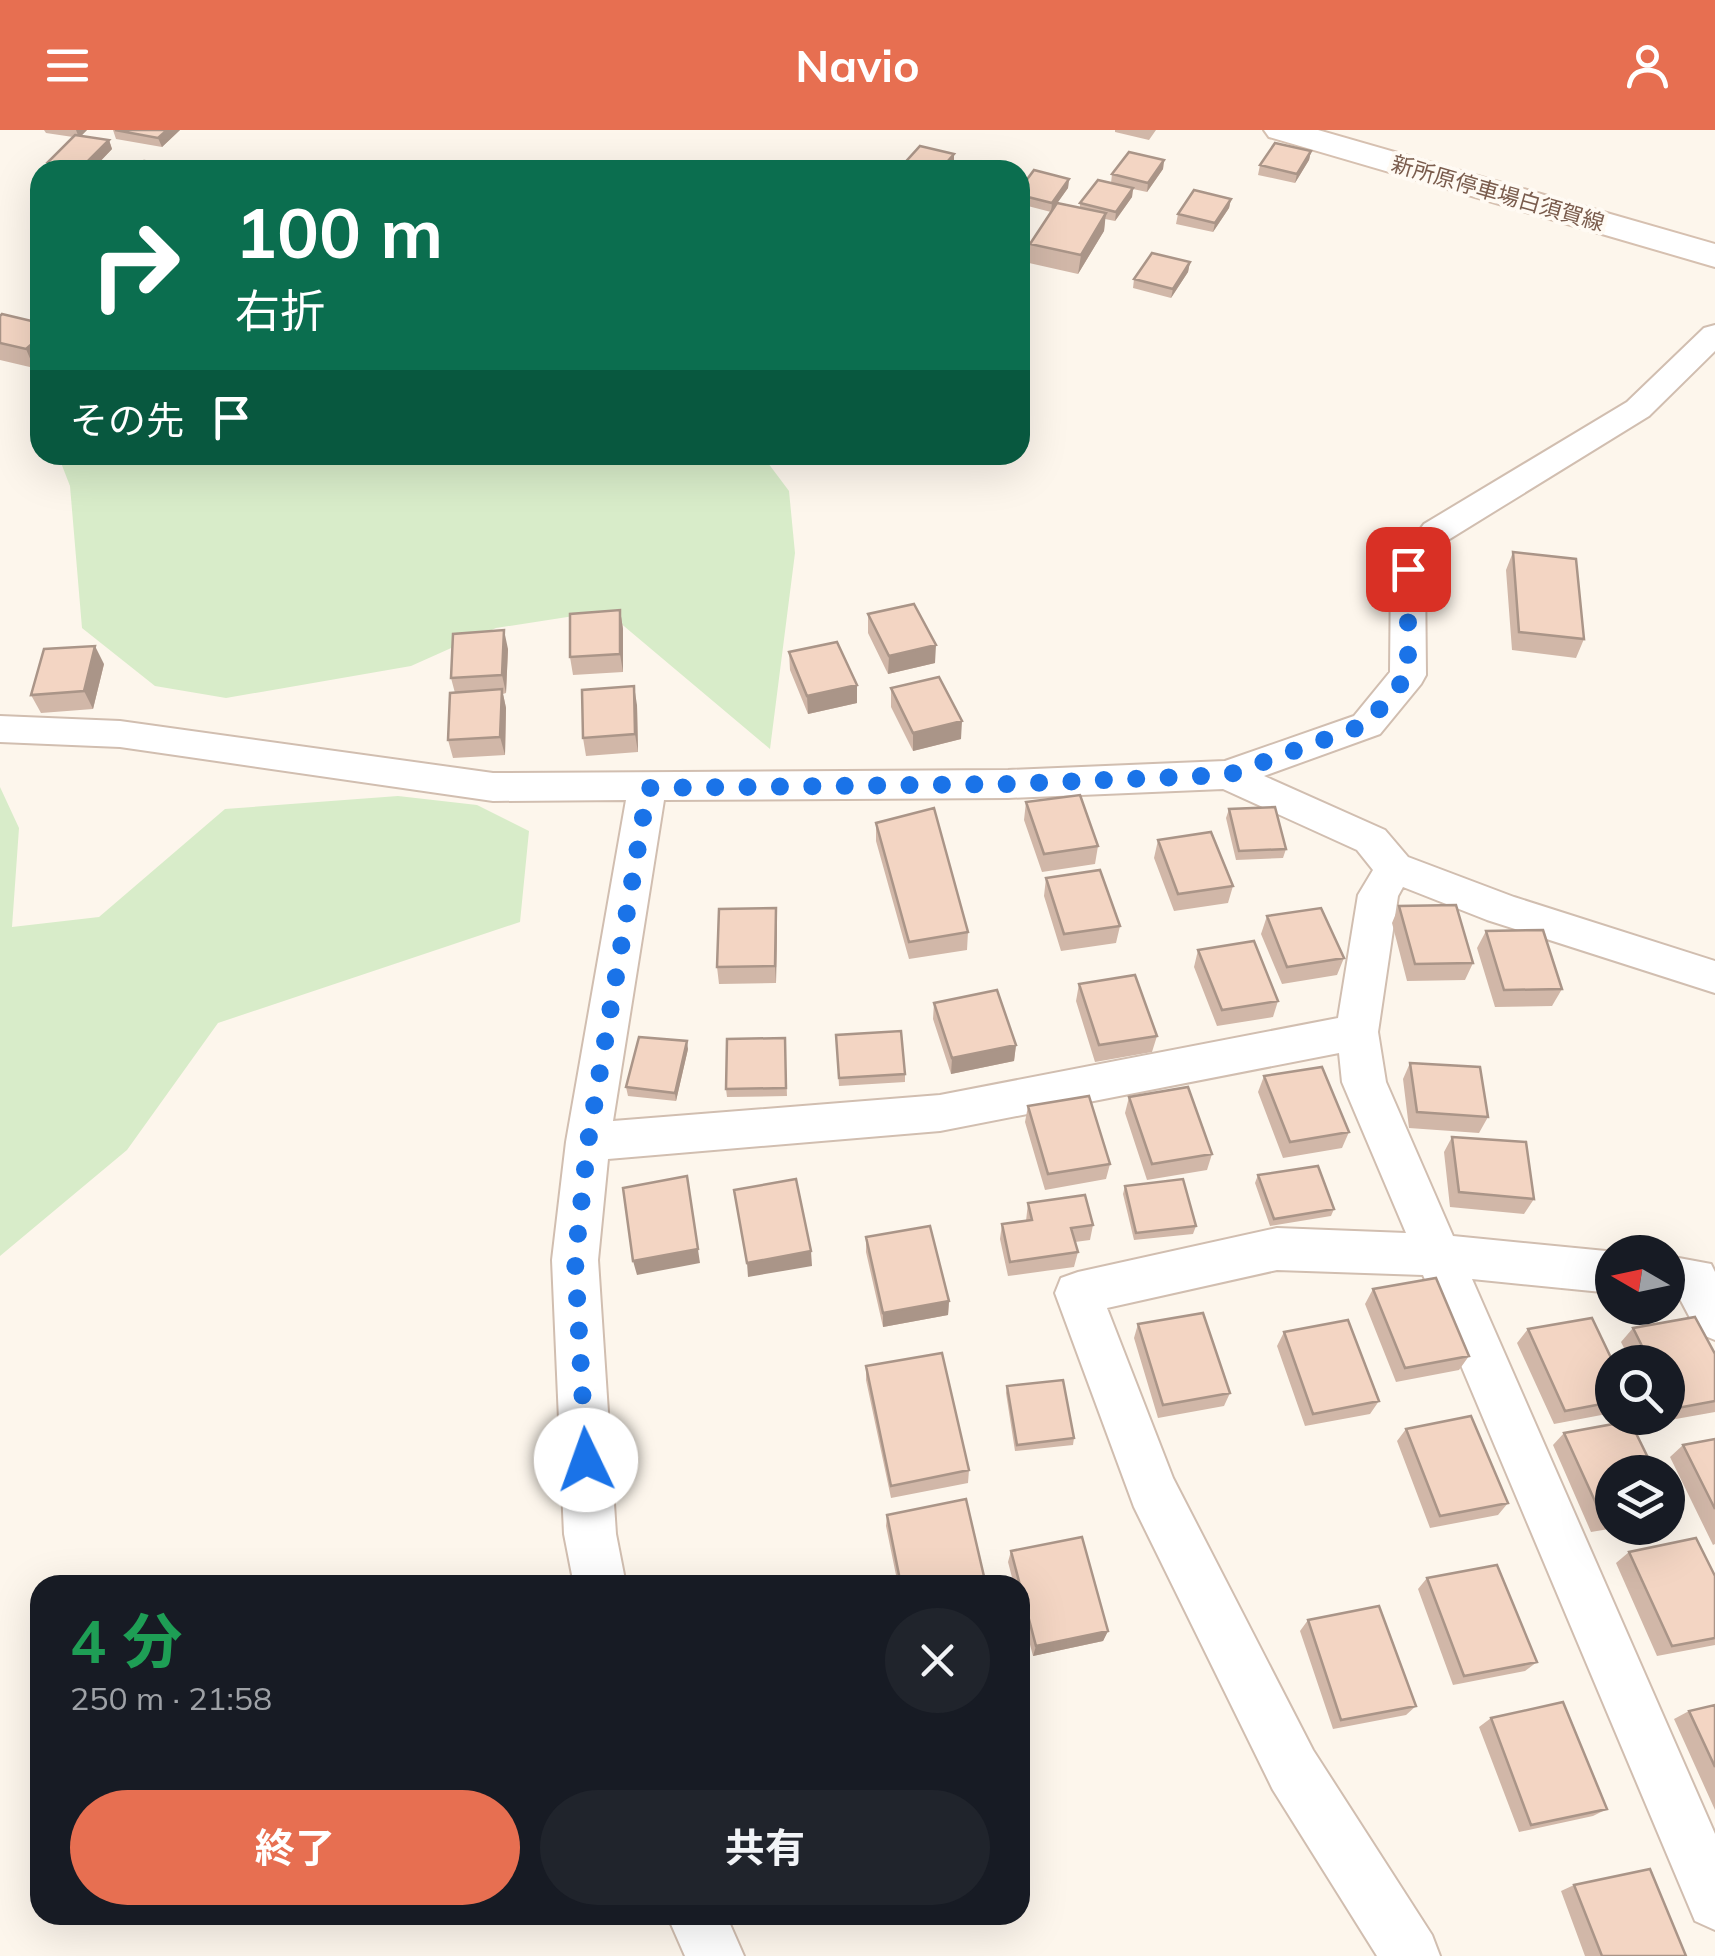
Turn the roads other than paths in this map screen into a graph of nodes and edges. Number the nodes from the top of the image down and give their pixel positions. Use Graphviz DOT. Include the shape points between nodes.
graph roads {
  1 [pos="1281,130"];
  2 [pos="1715,256"];
  3 [pos="1715,334"];
  4 [pos="0,729"];
  5 [pos="1228,775"];
  6 [pos="648,788"];
  7 [pos="1394,868"];
  8 [pos="1715,977"];
  9 [pos="1357,1032"];
  10 [pos="588,1142"];
  11 [pos="1435,1254"];
  12 [pos="1595,1270"];
  13 [pos="1685,1278"];
  14 [pos="1715,1318"];
  15 [pos="598,1575"];
  16 [pos="1715,1901"];
  17 [pos="701,1925"];
  18 [pos="715,1956"];
  19 [pos="1411,1956"];
  1 -- 2 [label="main road, 新所原停車場白須賀線"];
  3 -- 5 [label="street" via="1638,410 1436,532 1408,569 1408,675 1367,724"];
  4 -- 6 [label="street" via="120,734 493,787"];
  5 -- 6 [label="street"];
  5 -- 7 [label="street" via="1371,840"];
  6 -- 10 [label="street"];
  7 -- 8 [label="street" via="1501,910"];
  7 -- 9 [label="street" via="1378,895"];
  9 -- 10 [label="street" via="940,1113"];
  9 -- 11 [label="street" via="1364,1082"];
  10 -- 15 [label="street" via="575,1260 590,1534"];
  11 -- 12 [label="street"];
  11 -- 16 [label="street"];
  11 -- 19 [label="street" via="1276,1249 1078,1293 1152,1490 1187,1560 1293,1770"];
  13 -- 14 [label="street" via="1694,1279"];
  17 -- 18 [label="street"];
}
